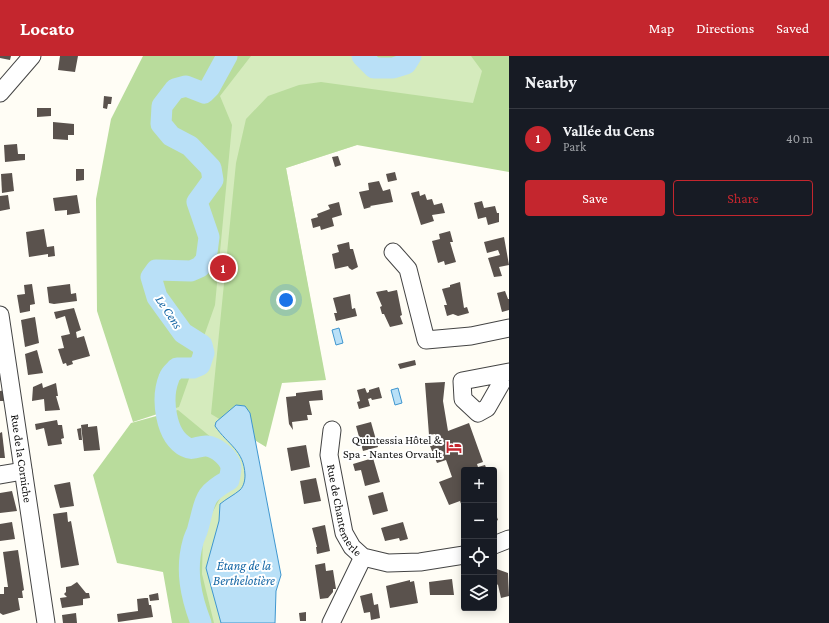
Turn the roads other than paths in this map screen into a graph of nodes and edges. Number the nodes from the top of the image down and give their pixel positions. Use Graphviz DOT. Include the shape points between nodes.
graph roads {
  1 [pos="32,56"];
  2 [pos="0,93"];
  3 [pos="393,252"];
  4 [pos="0,315"];
  5 [pos="509,328"];
  6 [pos="332,430"];
  7 [pos="23,471"];
  8 [pos="0,475"];
  9 [pos="509,539"];
  10 [pos="497,544"];
  11 [pos="461,555"];
  12 [pos="363,557"];
  13 [pos="42,602"];
  14 [pos="36,623"];
  15 [pos="46,623"];
  16 [pos="331,623"];
  1 -- 2 [label="street"];
  3 -- 5 [label="street" via="408,269 426,340 471,336"];
  4 -- 7 [label="street, Rue de la Corniche"];
  6 -- 12 [label="street, Rue de Chantemerle" via="329,455 344,533 352,547"];
  7 -- 8 [label="street"];
  7 -- 13 [label="street, Rue de la Corniche"];
  9 -- 10 [label="street"];
  11 -- 12 [label="street, Rue de Chantemerle" via="420,562 388,563"];
  12 -- 16 [label="street"];
  13 -- 14 [label="street, Rue de la Corniche"];
  13 -- 15 [label="street, Rue de la Corniche"];
}
